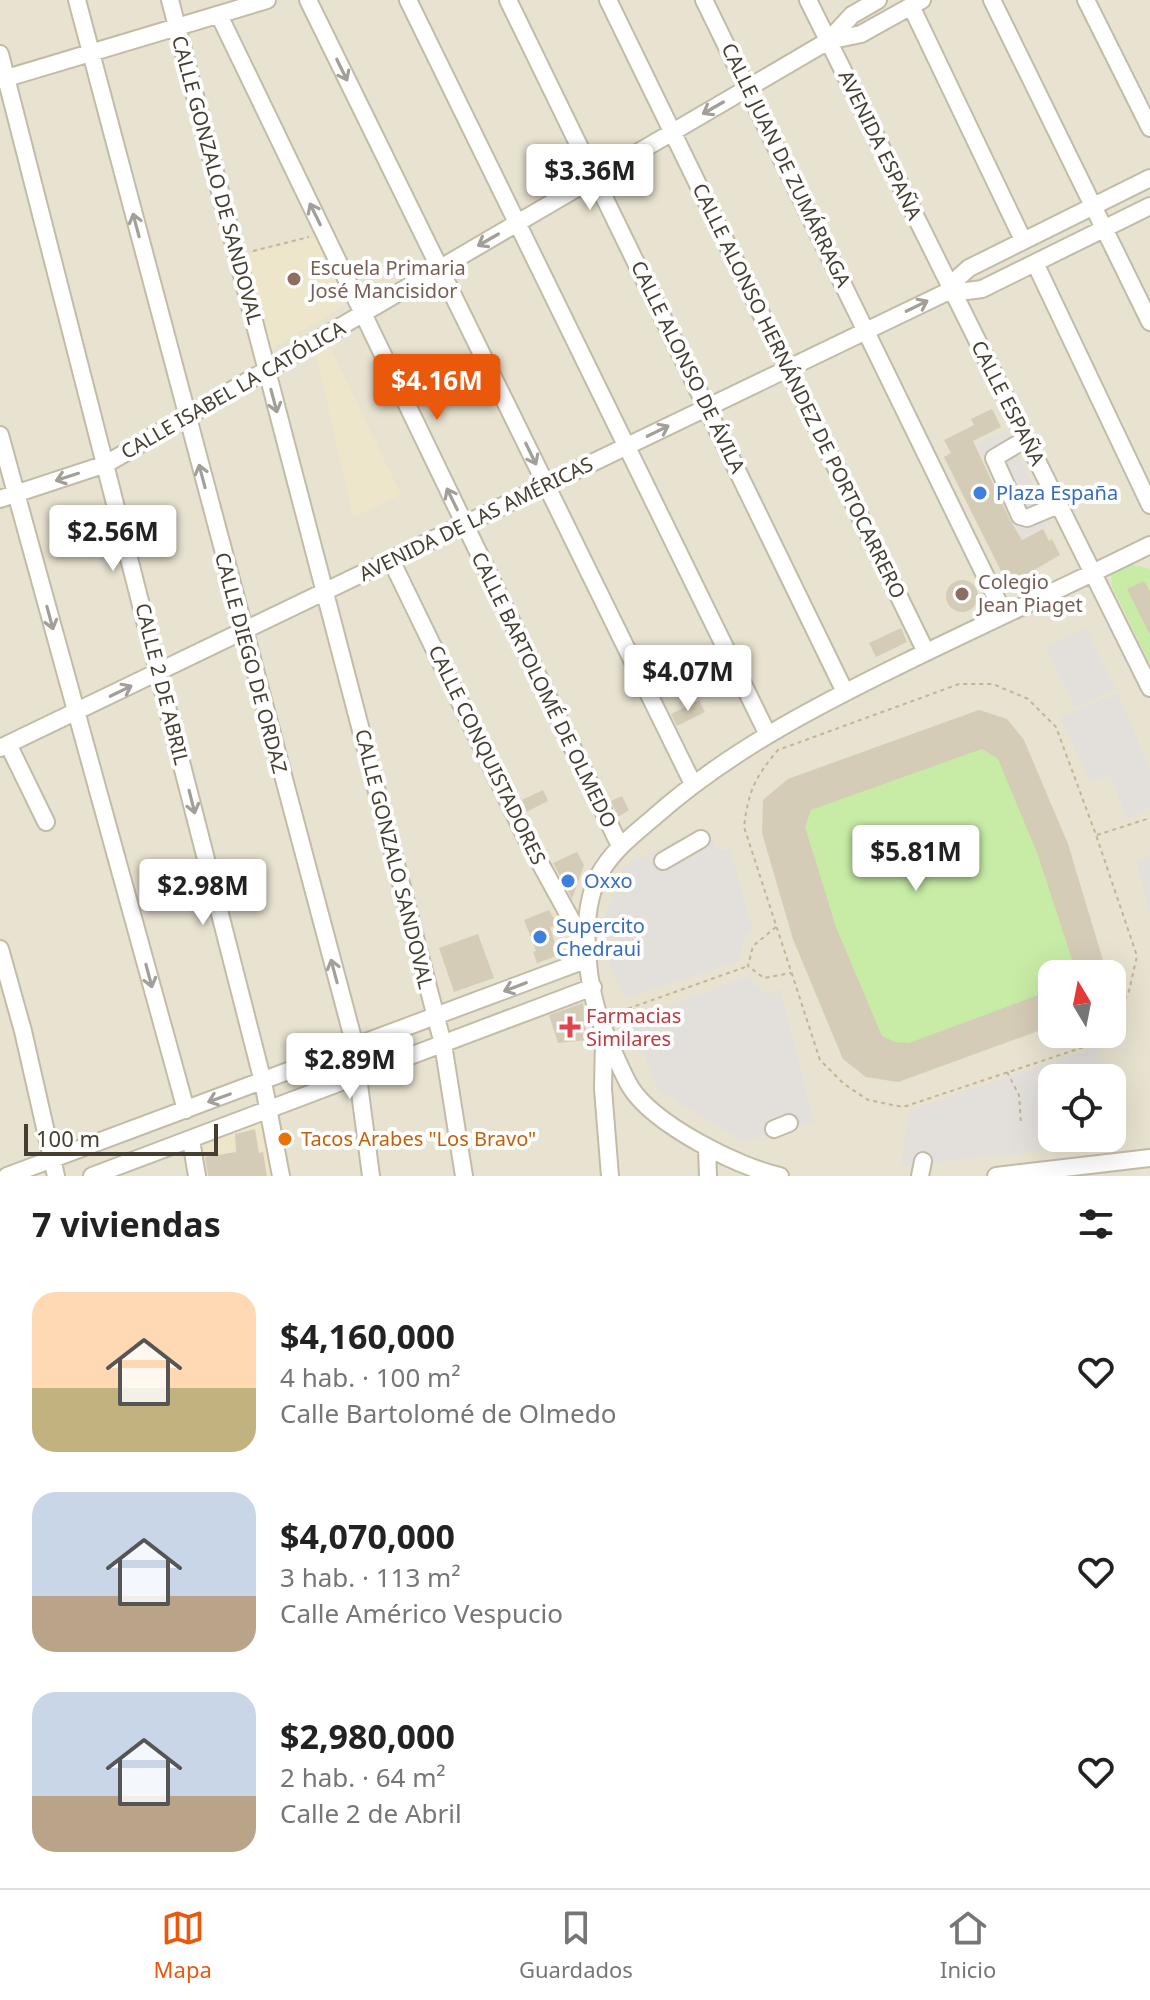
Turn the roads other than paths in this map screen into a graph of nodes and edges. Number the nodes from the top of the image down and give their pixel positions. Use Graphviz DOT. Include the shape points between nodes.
graph roads {
  1 [pos="77,0"];
  2 [pos="170,0"];
  3 [pos="267,0"];
  4 [pos="308,0"];
  5 [pos="408,0"];
  6 [pos="508,0"];
  7 [pos="608,0"];
  8 [pos="704,0"];
  9 [pos="808,0"];
  10 [pos="878,0"];
  11 [pos="992,0"];
  12 [pos="1086,0"];
  13 [pos="916,3"];
  14 [pos="219,15"];
  15 [pos="177,27"];
  16 [pos="828,41"];
  17 [pos="0,54"];
  18 [pos="91,54"];
  19 [pos="3,79"];
  20 [pos="748,87"];
  21 [pos="1150,128"];
  22 [pos="673,132"];
  23 [pos="595,177"];
  24 [pos="1150,178"];
  25 [pos="1095,206"];
  26 [pos="1150,206"];
  27 [pos="516,224"];
  28 [pos="1106,229"];
  29 [pos="1023,240"];
  30 [pos="1035,263"];
  31 [pos="440,268"];
  32 [pos="951,290"];
  33 [pos="363,313"];
  34 [pos="1150,322"];
  35 [pos="867,330"];
  36 [pos="788,368"];
  37 [pos="266,370"];
  38 [pos="708,407"];
  39 [pos="186,417"];
  40 [pos="0,435"];
  41 [pos="1026,439"];
  42 [pos="628,446"];
  43 [pos="106,464"];
  44 [pos="546,485"];
  45 [pos="8,496"];
  46 [pos="1058,505"];
  47 [pos="1150,505"];
  48 [pos="464,525"];
  49 [pos="1150,545"];
  50 [pos="391,560"];
  51 [pos="1093,573"];
  52 [pos="325,591"];
  53 [pos="1004,614"];
  54 [pos="242,631"];
  55 [pos="926,652"];
  56 [pos="159,672"];
  57 [pos="1150,688"];
  58 [pos="845,692"];
  59 [pos="77,713"];
  60 [pos="768,735"];
  61 [pos="4,746"];
  62 [pos="693,784"];
  63 [pos="46,822"];
  64 [pos="701,839"];
  65 [pos="620,846"];
  66 [pos="663,861"];
  67 [pos="0,949"];
  68 [pos="587,953"];
  69 [pos="593,987"];
  70 [pos="436,1018"];
  71 [pos="603,1026"];
  72 [pos="443,1044"];
  73 [pos="355,1046"];
  74 [pos="358,1077"];
  75 [pos="263,1082"];
  76 [pos="270,1109"];
  77 [pos="186,1110"];
  78 [pos="191,1140"];
  79 [pos="707,1148"];
  80 [pos="1150,1158"];
  81 [pos="54,1168"];
  82 [pos="1046,1173"];
  83 [pos="7,1176"];
  84 [pos="92,1176"];
  85 [pos="197,1176"];
  86 [pos="281,1176"];
  87 [pos="371,1176"];
  88 [pos="464,1176"];
  89 [pos="610,1176"];
  90 [pos="708,1176"];
  91 [pos="780,1176"];
  92 [pos="996,1176"];
  1 -- 18 [label="street, CALLE DIEGO DE ORDAZ"];
  2 -- 15 [label="street, CALLE GONZALO DE SANDOVAL"];
  3 -- 14 [label="street"];
  4 -- 31 [label="street, one-way"];
  5 -- 27 [label="street"];
  6 -- 23 [label="street, CALLE ALONSO DE ÁVILA"];
  7 -- 22 [label="street, CALLE ALONSO HERNÁNDEZ DE PORTOCARRERO"];
  8 -- 20 [label="street, CALLE JUAN DE ZUMÁRRAGA"];
  9 -- 16 [label="street, AVENIDA ESPAÑA"];
  10 -- 16 [label="street, CALLE ISABEL LA CATÓLICA" via="852,15"];
  11 -- 25 [label="street"];
  12 -- 21 [label="street"];
  13 -- 16 [label="street, CALLE ISABEL LA CATÓLICA" via="861,34"];
  13 -- 29 [label="street"];
  14 -- 15 [label="street"];
  33 -- 14 [label="street, CALLE BARTOLOMÉ DE OLMEDO, one-way"];
  15 -- 18 [label="street"];
  15 -- 37 [label="street, CALLE GONZALO DE SANDOVAL"];
  16 -- 20 [label="street, CALLE ISABEL LA CATÓLICA"];
  16 -- 32 [label="street, AVENIDA ESPAÑA"];
  17 -- 19 [label="street, CALLE 2 DE ABRIL"];
  18 -- 19 [label="street"];
  39 -- 18 [label="street, CALLE DIEGO DE ORDAZ, one-way"];
  19 -- 43 [label="street, CALLE 2 DE ABRIL"];
  20 -- 22 [label="street, CALLE ISABEL LA CATÓLICA, one-way"];
  20 -- 35 [label="street, CALLE JUAN DE ZUMÁRRAGA"];
  22 -- 23 [label="street, CALLE ISABEL LA CATÓLICA"];
  22 -- 36 [label="street, CALLE ALONSO HERNÁNDEZ DE PORTOCARRERO"];
  23 -- 27 [label="street, CALLE ISABEL LA CATÓLICA"];
  23 -- 38 [label="street, CALLE ALONSO DE ÁVILA"];
  24 -- 25 [label="street, AVENIDA DE LAS AMÉRICAS"];
  25 -- 28 [label="street"];
  25 -- 29 [label="street, AVENIDA DE LAS AMÉRICAS"];
  26 -- 28 [label="street, AVENIDA DE LAS AMÉRICAS"];
  27 -- 31 [label="street, CALLE ISABEL LA CATÓLICA, one-way"];
  27 -- 42 [label="street"];
  28 -- 30 [label="street, AVENIDA DE LAS AMÉRICAS"];
  28 -- 34 [label="street"];
  29 -- 32 [label="street, AVENIDA DE LAS AMÉRICAS" via="969,268"];
  30 -- 32 [label="street, AVENIDA DE LAS AMÉRICAS" via="982,289"];
  30 -- 47 [label="street"];
  31 -- 33 [label="street, CALLE ISABEL LA CATÓLICA"];
  31 -- 44 [label="street, one-way"];
  35 -- 32 [label="street, AVENIDA DE LAS AMÉRICAS, one-way"];
  32 -- 41 [label="street, CALLE ESPAÑA"];
  33 -- 37 [label="street, CALLE ISABEL LA CATÓLICA"];
  48 -- 33 [label="street, CALLE BARTOLOMÉ DE OLMEDO, one-way"];
  35 -- 36 [label="street, AVENIDA DE LAS AMÉRICAS"];
  35 -- 53 [label="street, CALLE JUAN DE ZUMÁRRAGA"];
  36 -- 38 [label="street, AVENIDA DE LAS AMÉRICAS"];
  36 -- 55 [label="street, CALLE ALONSO HERNÁNDEZ DE PORTOCARRERO"];
  37 -- 39 [label="street, CALLE ISABEL LA CATÓLICA"];
  37 -- 52 [label="street, CALLE GONZALO DE SANDOVAL, one-way"];
  42 -- 38 [label="street, AVENIDA DE LAS AMÉRICAS, one-way"];
  38 -- 58 [label="street, CALLE ALONSO DE ÁVILA"];
  39 -- 43 [label="street, CALLE ISABEL LA CATÓLICA"];
  54 -- 39 [label="street, CALLE DIEGO DE ORDAZ, one-way"];
  40 -- 45 [label="street"];
  41 -- 46 [label="street, CALLE ESPAÑA"];
  41 -- 46 [label="street" via="994,458 1020,516"];
  42 -- 44 [label="street, AVENIDA DE LAS AMÉRICAS"];
  42 -- 60 [label="street"];
  43 -- 45 [label="street, CALLE ISABEL LA CATÓLICA, one-way"];
  43 -- 56 [label="street, CALLE 2 DE ABRIL"];
  44 -- 48 [label="street, AVENIDA DE LAS AMÉRICAS"];
  44 -- 62 [label="street"];
  45 -- 59 [label="street, one-way"];
  46 -- 51 [label="street, CALLE ESPAÑA"];
  48 -- 50 [label="street, AVENIDA DE LAS AMÉRICAS"];
  48 -- 65 [label="street, CALLE BARTOLOMÉ DE OLMEDO"];
  49 -- 51 [label="street"];
  50 -- 52 [label="street, AVENIDA DE LAS AMÉRICAS"];
  50 -- 68 [label="street, CALLE CONQUISTADORES"];
  51 -- 53 [label="street"];
  51 -- 57 [label="street, CALLE ESPAÑA"];
  52 -- 54 [label="street, AVENIDA DE LAS AMÉRICAS"];
  52 -- 70 [label="street, CALLE GONZALO SANDOVAL"];
  53 -- 55 [label="street"];
  54 -- 56 [label="street, AVENIDA DE LAS AMÉRICAS"];
  73 -- 54 [label="street, CALLE DIEGO DE ORDAZ, one-way"];
  55 -- 58 [label="street"];
  59 -- 56 [label="street, AVENIDA DE LAS AMÉRICAS, one-way"];
  56 -- 75 [label="street, CALLE 2 DE ABRIL, one-way"];
  58 -- 60 [label="street"];
  59 -- 61 [label="street, AVENIDA DE LAS AMÉRICAS"];
  59 -- 77 [label="street, one-way"];
  60 -- 62 [label="street"];
  61 -- 63 [label="street"];
  62 -- 65 [label="street"];
  64 -- 66 [label="street"];
  65 -- 68 [label="street" via="589,898"];
  67 -- 81 [label="street"];
  68 -- 69 [label="street"];
  68 -- 70 [label="street, one-way"];
  69 -- 71 [label="street"];
  69 -- 72 [label="street"];
  70 -- 72 [label="street, CALLE GONZALO SANDOVAL"];
  70 -- 73 [label="street"];
  71 -- 79 [label="street" via="632,1090 666,1122"];
  71 -- 89 [label="street"];
  72 -- 74 [label="street"];
  72 -- 88 [label="street, CALLE GONZALO SANDOVAL"];
  73 -- 75 [label="street"];
  74 -- 76 [label="street"];
  74 -- 87 [label="street"];
  75 -- 76 [label="street, CALLE 2 DE ABRIL"];
  75 -- 77 [label="street, one-way"];
  76 -- 78 [label="street"];
  76 -- 86 [label="street, CALLE 2 DE ABRIL"];
  77 -- 81 [label="street"];
  78 -- 84 [label="street"];
  78 -- 85 [label="street"];
  79 -- 90 [label="street"];
  79 -- 91 [label="street"];
  80 -- 82 [label="street"];
  81 -- 83 [label="street"];
  82 -- 92 [label="street"];
}
